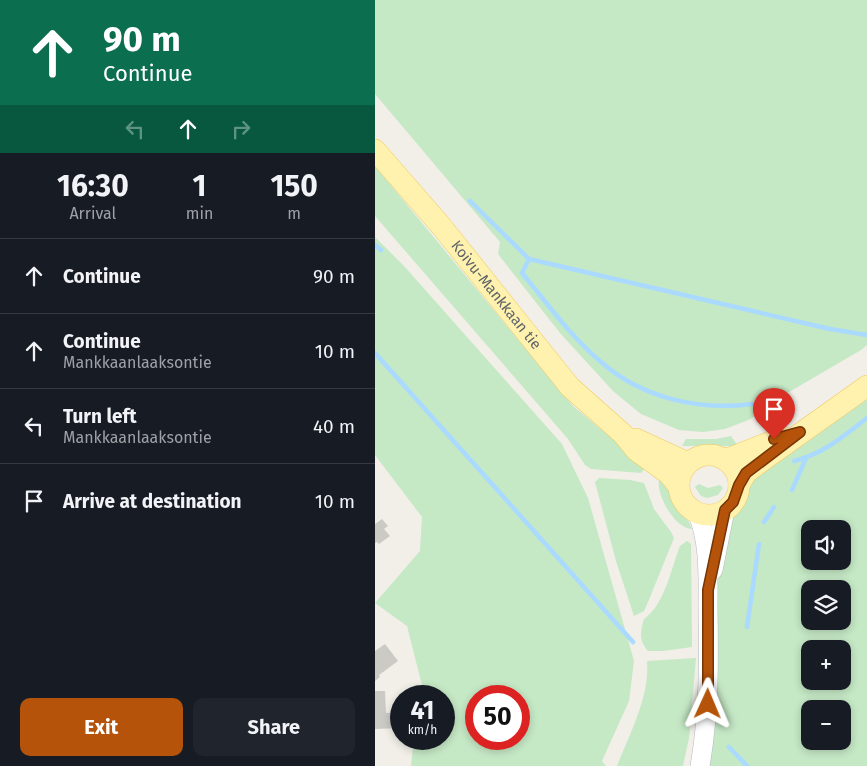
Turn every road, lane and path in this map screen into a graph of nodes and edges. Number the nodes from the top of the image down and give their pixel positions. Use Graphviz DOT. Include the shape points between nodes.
graph roads {
  1 [pos="375,150"];
  2 [pos="867,386"];
  3 [pos="800,432"];
  4 [pos="623,434"];
  5 [pos="725,460"];
  6 [pos="688,462"];
  7 [pos="678,485"];
  8 [pos="739,485"];
  9 [pos="725,510"];
  10 [pos="697,512"];
  11 [pos="708,590"];
  12 [pos="700,766"];
  1 -- 4 [label="main road, Koivu-Mankkaan tie" via="443,227 570,387"];
  2 -- 3 [label="main road"];
  3 -- 5 [label="main road" via="774,439"];
  3 -- 8 [label="main road" via="746,473"];
  4 -- 6 [label="main road, Koivu-Mankkaan tie"];
  4 -- 7 [label="main road, Koivu-Mankkaan tie" via="637,451 669,474"];
  5 -- 6 [label="main road" via="705,455"];
  5 -- 8 [label="main road" via="734,468"];
  6 -- 7 [label="main road"];
  7 -- 10 [label="main road" via="683,502"];
  8 -- 9 [label="main road" via="733,502"];
  9 -- 10 [label="main road" via="708,515"];
  9 -- 11 [label="main road"];
  10 -- 11 [label="main road" via="705,537"];
  11 -- 12 [label="main road" via="708,704"];
}
